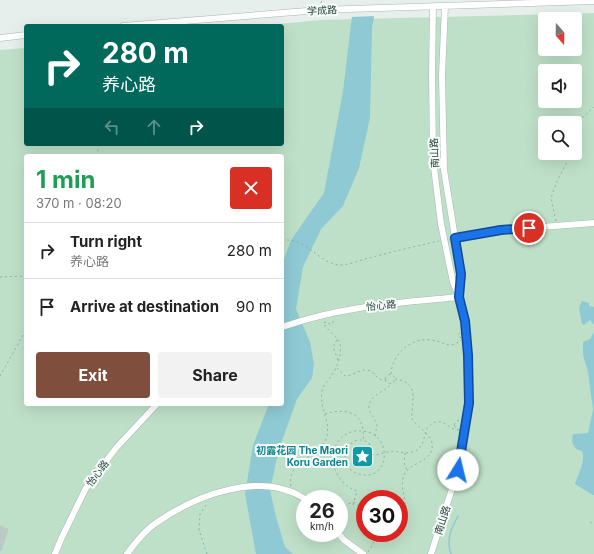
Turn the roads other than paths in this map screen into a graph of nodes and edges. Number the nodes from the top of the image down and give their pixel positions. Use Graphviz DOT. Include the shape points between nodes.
graph roads {
  1 [pos="593,1"];
  2 [pos="445,6"];
  3 [pos="433,7"];
  4 [pos="148,24"];
  5 [pos="24,35"];
  6 [pos="0,38"];
  7 [pos="432,69"];
  8 [pos="442,70"];
  9 [pos="432,122"];
  10 [pos="443,122"];
  11 [pos="444,170"];
  12 [pos="434,172"];
  13 [pos="594,223"];
  14 [pos="455,238"];
  15 [pos="445,240"];
  16 [pos="459,297"];
  17 [pos="284,326"];
  18 [pos="155,406"];
  19 [pos="296,494"];
  20 [pos="347,542"];
  21 [pos="55,554"];
  22 [pos="127,554"];
  23 [pos="363,554"];
  24 [pos="431,554"];
  1 -- 2 [label="street, 学成路"];
  2 -- 3 [label="street, 学成路"];
  2 -- 8 [label="street, 南山路"];
  3 -- 4 [label="street, 学成路" via="319,10"];
  3 -- 7 [label="street, 南山路"];
  5 -- 6 [label="street"];
  7 -- 8 [label="street"];
  7 -- 9 [label="street, 南山路"];
  8 -- 10 [label="street, 南山路"];
  9 -- 10 [label="street" via="440,119"];
  9 -- 12 [label="street, 南山路"];
  10 -- 11 [label="street, 南山路"];
  11 -- 12 [label="street"];
  11 -- 14 [label="street, 南山路"];
  12 -- 15 [label="street, 南山路"];
  13 -- 14 [label="street" via="501,230"];
  14 -- 15 [label="street"];
  14 -- 16 [label="street, 南山路" via="461,274"];
  15 -- 16 [label="street, 南山路" via="452,282"];
  16 -- 17 [label="street, 怡心路" via="340,310"];
  16 -- 24 [label="street, 南山路" via="465,321 469,403 458,470"];
  18 -- 21 [label="street, 怡心路" via="116,448 86,488"];
  19 -- 22 [label="street" via="282,488 261,486 234,488 214,494 189,504 155,523 136,541"];
  20 -- 23 [label="street"];
}
